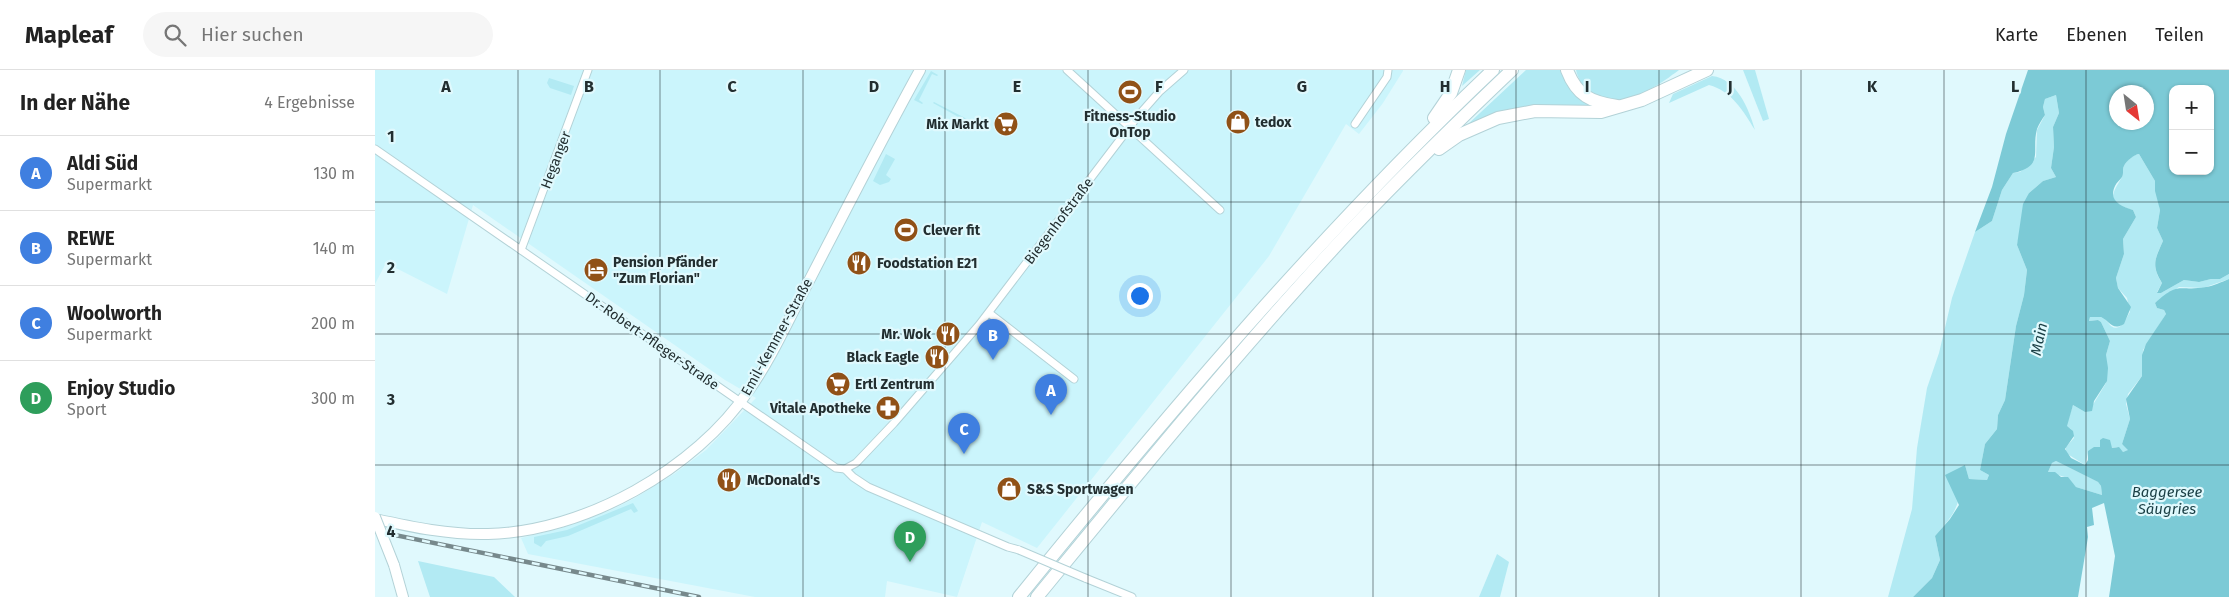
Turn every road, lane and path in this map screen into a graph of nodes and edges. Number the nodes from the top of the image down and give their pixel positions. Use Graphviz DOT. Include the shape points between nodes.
graph roads {
  1 [pos="588,70"];
  2 [pos="920,70"];
  3 [pos="1067,70"];
  4 [pos="1184,70"];
  5 [pos="1388,70"];
  6 [pos="1459,70"];
  7 [pos="1493,70"];
  8 [pos="1512,70"];
  9 [pos="1567,70"];
  10 [pos="1693,70"];
  11 [pos="1707,70"];
  12 [pos="1681,81"];
  13 [pos="1622,106"];
  14 [pos="1355,124"];
  15 [pos="1129,128"];
  16 [pos="375,149"];
  17 [pos="1402,159"];
  18 [pos="1414,166"];
  19 [pos="1220,210"];
  20 [pos="521,250"];
  21 [pos="989,313"];
  22 [pos="1074,379"];
  23 [pos="740,402"];
  24 [pos="845,469"];
  25 [pos="375,518"];
  26 [pos="403,597"];
  27 [pos="1019,597"];
  28 [pos="1037,597"];
  29 [pos="1132,597"];
  1 -- 20 [label="street, Heganger"];
  2 -- 23 [label="street, Emil-Kemmer-Straße" via="781,334"];
  3 -- 15 [label="street"];
  4 -- 15 [label="street, Biegenhofstraße" via="1160,91"];
  5 -- 14 [label="street" via="1387,77"];
  6 -- 17 [label="highway" via="1444,105"];
  7 -- 17 [label="highway"];
  8 -- 18 [label="highway"];
  9 -- 13 [label="highway" via="1572,82 1587,97 1598,103"];
  10 -- 12 [label="highway"];
  11 -- 12 [label="highway"];
  12 -- 13 [label="highway"];
  13 -- 18 [label="highway" via="1601,112 1535,111 1498,118 1459,136"];
  15 -- 19 [label="street"];
  15 -- 21 [label="street, Biegenhofstraße"];
  16 -- 20 [label="street, Dr.-Robert-Pfleger-Straße"];
  17 -- 27 [label="highway" via="1324,239 1232,342"];
  18 -- 28 [label="highway" via="1334,248 1245,348"];
  20 -- 23 [label="street, Dr.-Robert-Pfleger-Straße"];
  21 -- 22 [label="street"];
  21 -- 24 [label="street, Biegenhofstraße" via="894,423 856,463"];
  23 -- 24 [label="street, Dr.-Robert-Pfleger-Straße" via="836,468"];
  23 -- 25 [label="street, Emil-Kemmer-Straße" via="712,433 659,476 604,506 568,520 531,529 481,534 438,531"];
  24 -- 29 [label="street, Dr.-Robert-Pfleger-Straße, bridge" via="867,487"];
  25 -- 26 [label="street, bridge"];
}
